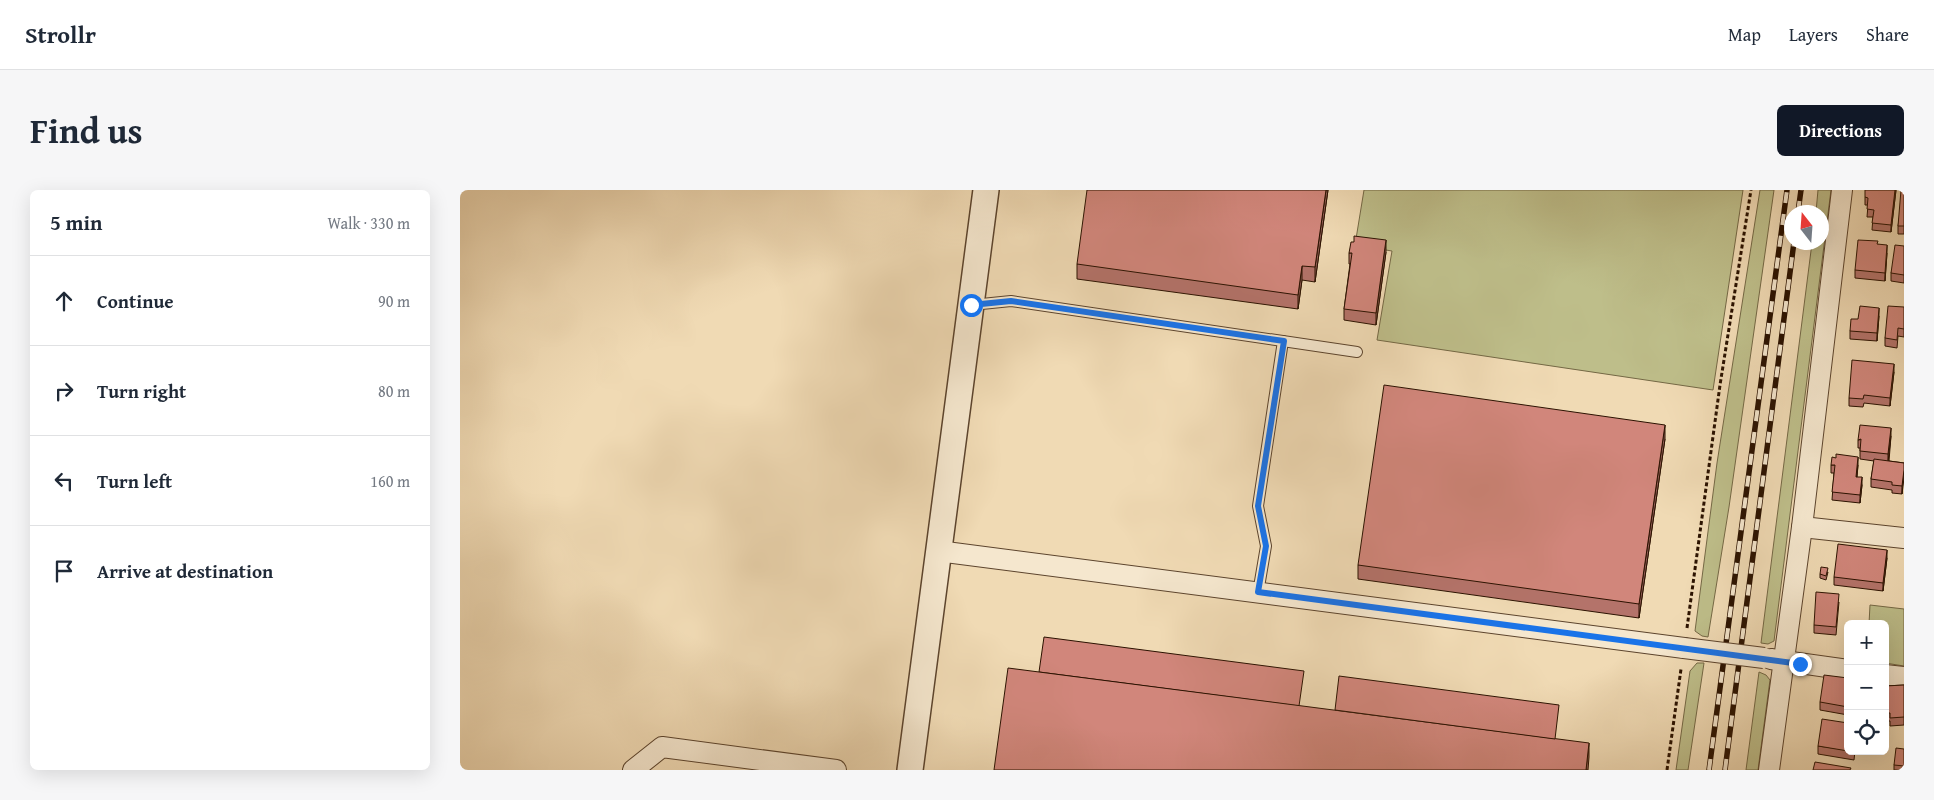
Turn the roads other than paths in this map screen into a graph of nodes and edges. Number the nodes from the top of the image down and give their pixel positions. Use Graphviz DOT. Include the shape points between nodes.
graph roads {
  1 [pos="986,190"];
  2 [pos="1842,190"];
  3 [pos="971,305"];
  4 [pos="1284,341"];
  5 [pos="1357,352"];
  6 [pos="1802,526"];
  7 [pos="1904,538"];
  8 [pos="938,551"];
  9 [pos="1258,592"];
  10 [pos="1784,661"];
  11 [pos="1844,669"];
  12 [pos="1889,675"];
  13 [pos="1904,677"];
  14 [pos="634,770"];
  15 [pos="836,770"];
  16 [pos="910,770"];
  17 [pos="1769,770"];
  1 -- 3 [label="street"];
  2 -- 6 [label="street"];
  3 -- 4 [label="lane" via="1011,301"];
  3 -- 8 [label="street"];
  4 -- 5 [label="lane"];
  4 -- 9 [label="lane" via="1258,506 1266,546"];
  6 -- 7 [label="street"];
  6 -- 10 [label="street"];
  8 -- 9 [label="street"];
  8 -- 16 [label="street"];
  9 -- 10 [label="street, bridge"];
  10 -- 11 [label="street"];
  10 -- 17 [label="street"];
  12 -- 13 [label="street"];
  14 -- 15 [label="street" via="662,747"];
}
